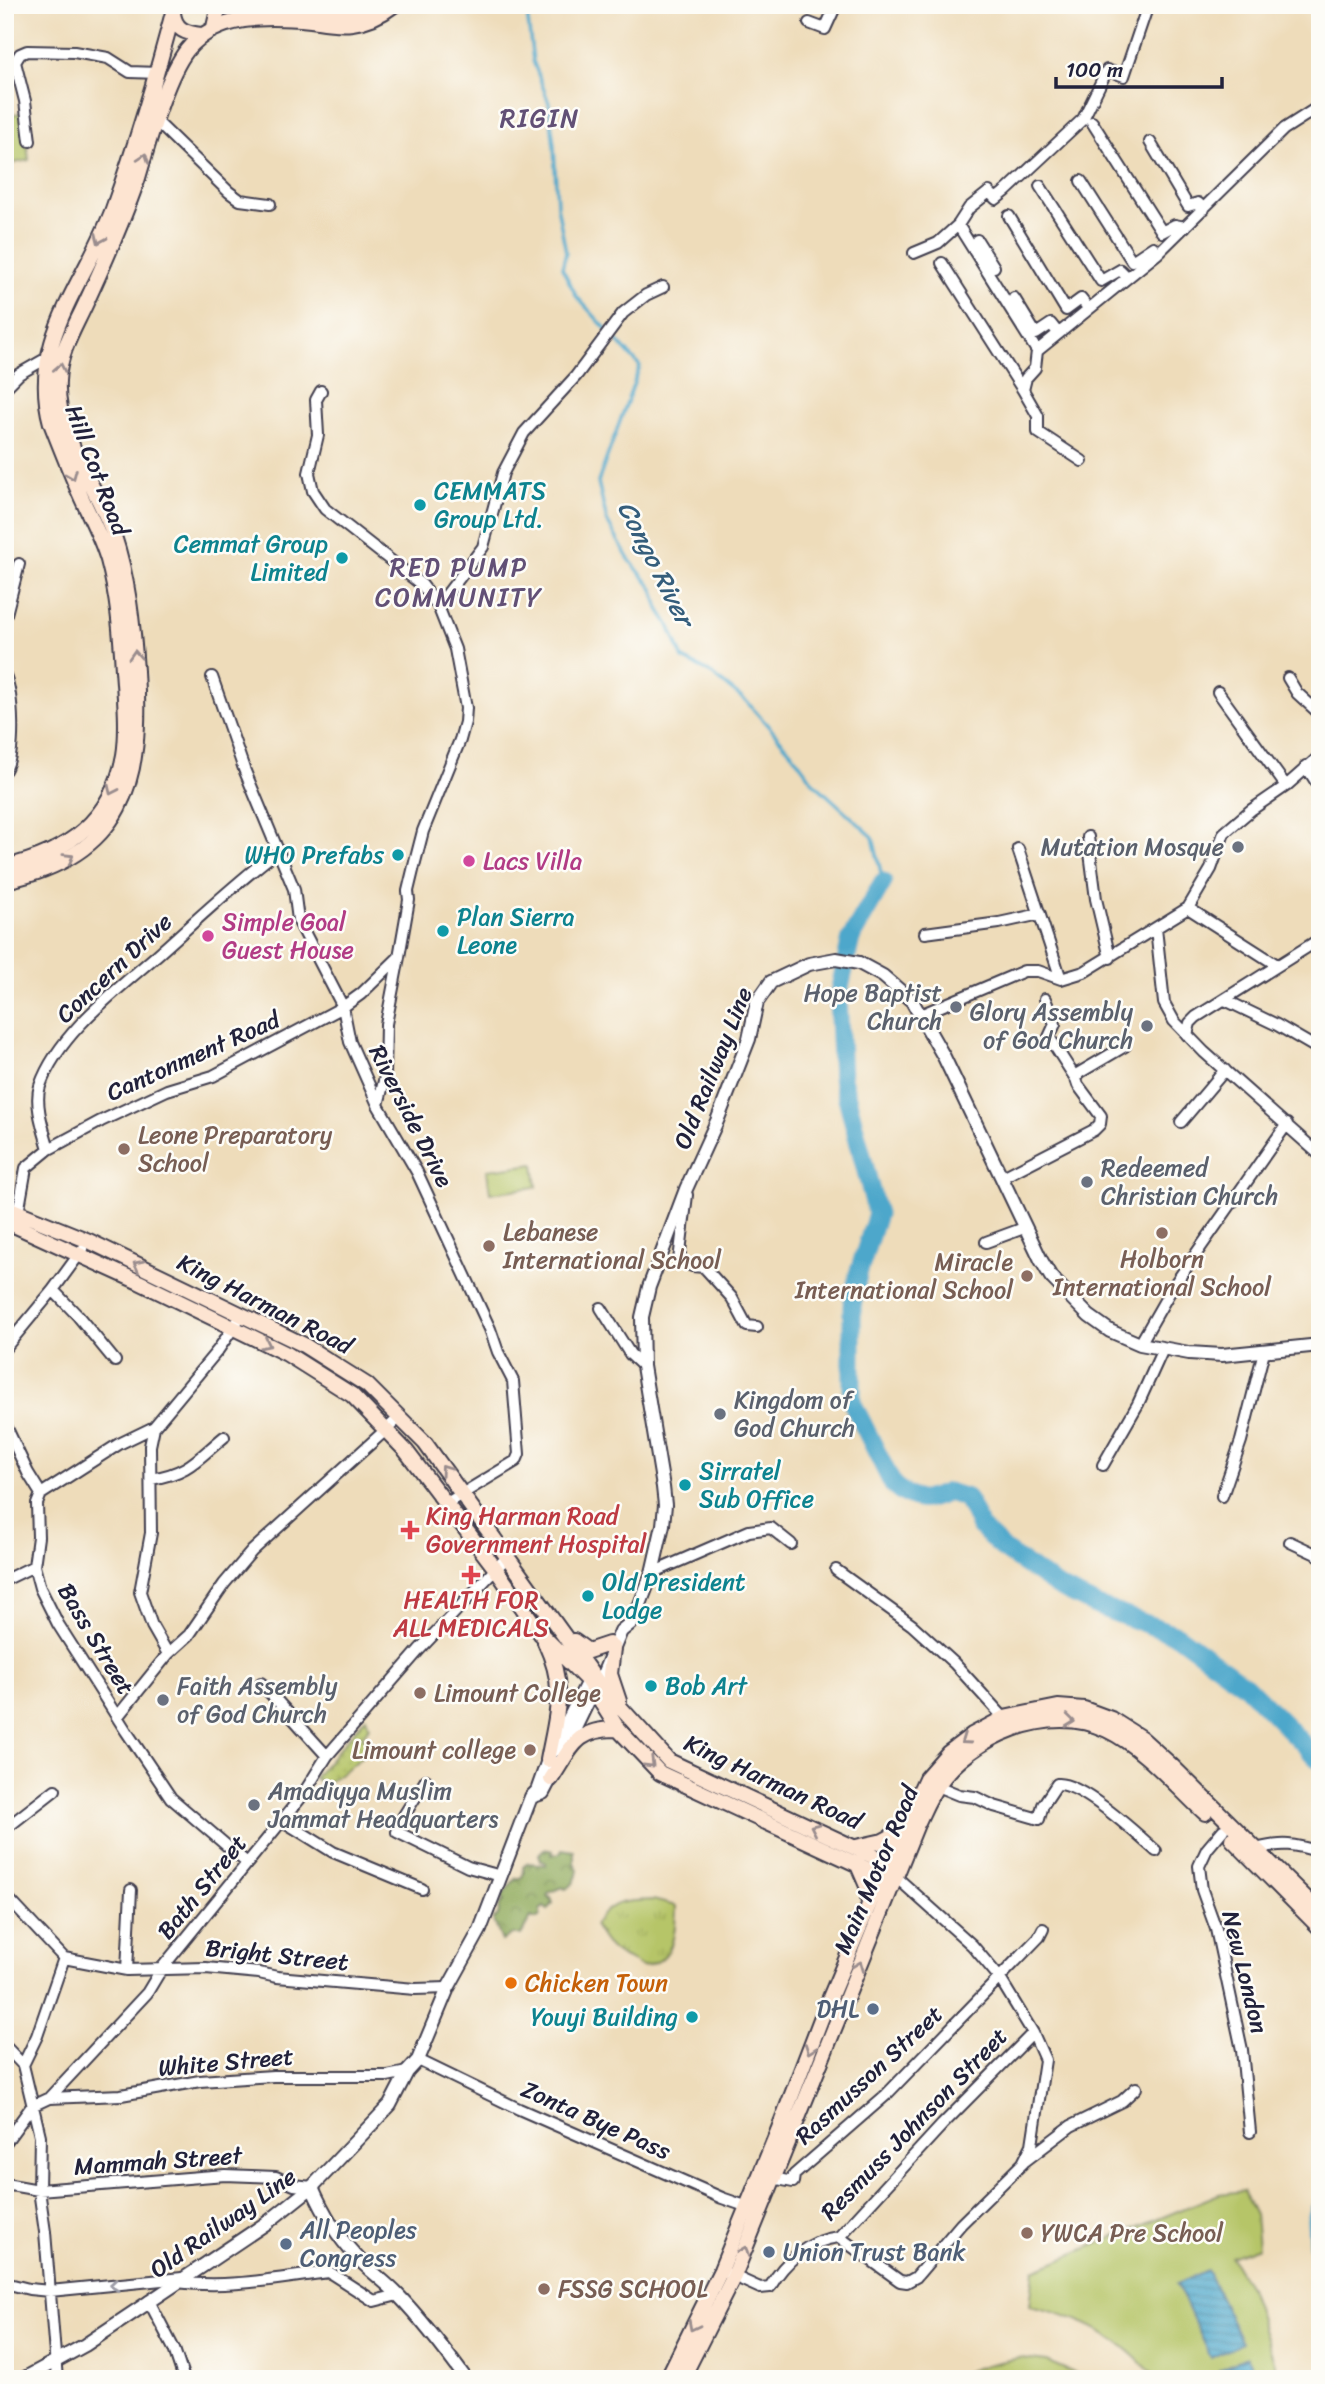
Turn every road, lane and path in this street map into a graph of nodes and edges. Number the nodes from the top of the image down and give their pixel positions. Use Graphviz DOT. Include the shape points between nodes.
graph roads {
  1 [pos="216,5"];
  2 [pos="280,5"];
  3 [pos="370,5"];
  4 [pos="394,5"];
  5 [pos="836,5"];
  6 [pos="1148,5"];
  7 [pos="174,8"];
  8 [pos="809,23"];
  9 [pos="208,31"];
  10 [pos="158,73"];
  11 [pos="1320,106"];
  12 [pos="156,121"];
  13 [pos="1092,122"];
  14 [pos="30,141"];
  15 [pos="1150,142"];
  16 [pos="1081,181"];
  17 [pos="1040,186"];
  18 [pos="270,204"];
  19 [pos="1204,209"];
  20 [pos="1009,216"];
  21 [pos="958,225"];
  22 [pos="1185,227"];
  23 [pos="976,240"];
  24 [pos="914,253"];
  25 [pos="1158,253"];
  26 [pos="943,263"];
  27 [pos="1127,276"];
  28 [pos="663,287"];
  29 [pos="1088,308"];
  30 [pos="1058,333"];
  31 [pos="1037,351"];
  32 [pos="47,359"];
  33 [pos="5,388"];
  34 [pos="1023,390"];
  35 [pos="321,391"];
  36 [pos="1082,461"];
  37 [pos="19,564"];
  38 [pos="438,606"];
  39 [pos="5,618"];
  40 [pos="5,675"];
  41 [pos="212,677"];
  42 [pos="1288,678"];
  43 [pos="1218,692"];
  44 [pos="1320,714"];
  45 [pos="1320,756"];
  46 [pos="1306,766"];
  47 [pos="5,770"];
  48 [pos="1286,786"];
  49 [pos="1320,788"];
  50 [pos="1088,837"];
  51 [pos="1018,849"];
  52 [pos="279,850"];
  53 [pos="5,867"];
  54 [pos="5,881"];
  55 [pos="1188,908"];
  56 [pos="1040,914"];
  57 [pos="1156,928"];
  58 [pos="925,933"];
  59 [pos="1320,939"];
  60 [pos="399,957"];
  61 [pos="1110,958"];
  62 [pos="1277,965"];
  63 [pos="1061,979"];
  64 [pos="1045,999"];
  65 [pos="1225,1000"];
  66 [pos="344,1007"];
  67 [pos="920,1015"];
  68 [pos="1187,1035"];
  69 [pos="1125,1046"];
  70 [pos="1320,1050"];
  71 [pos="1225,1070"];
  72 [pos="1076,1079"];
  73 [pos="378,1105"];
  74 [pos="1181,1122"];
  75 [pos="1287,1124"];
  76 [pos="49,1149"];
  77 [pos="1320,1156"];
  78 [pos="1003,1177"];
  79 [pos="686,1189"];
  80 [pos="11,1216"];
  81 [pos="1024,1228"];
  82 [pos="89,1241"];
  83 [pos="986,1242"];
  84 [pos="78,1255"];
  85 [pos="53,1290"];
  86 [pos="601,1308"];
  87 [pos="243,1315"];
  88 [pos="757,1327"];
  89 [pos="233,1328"];
  90 [pos="1140,1344"];
  91 [pos="1320,1345"];
  92 [pos="5,1348"];
  93 [pos="1163,1349"];
  94 [pos="1264,1351"];
  95 [pos="115,1361"];
  96 [pos="643,1366"];
  97 [pos="400,1417"];
  98 [pos="5,1424"];
  99 [pos="154,1427"];
  100 [pos="387,1430"];
  101 [pos="224,1437"];
  102 [pos="1103,1465"];
  103 [pos="151,1479"];
  104 [pos="41,1494"];
  105 [pos="462,1495"];
  106 [pos="1222,1496"];
  107 [pos="447,1503"];
  108 [pos="1290,1542"];
  109 [pos="791,1544"];
  110 [pos="508,1556"];
  111 [pos="1320,1556"];
  112 [pos="34,1566"];
  113 [pos="495,1568"];
  114 [pos="836,1570"];
  115 [pos="652,1573"];
  116 [pos="5,1580"];
  117 [pos="561,1629"];
  118 [pos="541,1634"];
  119 [pos="611,1646"];
  120 [pos="168,1654"];
  121 [pos="593,1682"];
  122 [pos="261,1683"];
  123 [pos="626,1715"];
  124 [pos="118,1716"];
  125 [pos="1004,1718"];
  126 [pos="618,1729"];
  127 [pos="327,1756"];
  128 [pos="548,1760"];
  129 [pos="551,1779"];
  130 [pos="426,1780"];
  131 [pos="712,1780"];
  132 [pos="937,1786"];
  133 [pos="55,1790"];
  134 [pos="705,1794"];
  135 [pos="531,1797"];
  136 [pos="283,1821"];
  137 [pos="5,1829"];
  138 [pos="1223,1830"];
  139 [pos="902,1831"];
  140 [pos="856,1847"];
  141 [pos="1256,1849"];
  142 [pos="1156,1851"];
  143 [pos="1320,1852"];
  144 [pos="247,1863"];
  145 [pos="857,1863"];
  146 [pos="891,1873"];
  147 [pos="500,1876"];
  148 [pos="1278,1879"];
  149 [pos="422,1889"];
  150 [pos="131,1891"];
  151 [pos="5,1895"];
  152 [pos="869,1907"];
  153 [pos="1320,1912"];
  154 [pos="1320,1928"];
  155 [pos="1043,1929"];
  156 [pos="64,1958"];
  157 [pos="162,1968"];
  158 [pos="127,1970"];
  159 [pos="999,1977"];
  160 [pos="448,1988"];
  161 [pos="821,2019"];
  162 [pos="837,2023"];
  163 [pos="1033,2033"];
  164 [pos="5,2046"];
  165 [pos="418,2060"];
  166 [pos="23,2065"];
  167 [pos="407,2071"];
  168 [pos="1136,2088"];
  169 [pos="49,2098"];
  170 [pos="32,2106"];
  171 [pos="1250,2132"];
  172 [pos="5,2143"];
  173 [pos="1023,2163"];
  174 [pos="767,2177"];
  175 [pos="5,2184"];
  176 [pos="312,2187"];
  177 [pos="39,2190"];
  178 [pos="754,2208"];
  179 [pos="839,2237"];
  180 [pos="728,2273"];
  181 [pos="179,2280"];
  182 [pos="5,2283"];
  183 [pos="50,2291"];
  184 [pos="398,2295"];
  185 [pos="149,2301"];
  186 [pos="55,2362"];
  187 [pos="23,2379"];
  188 [pos="57,2379"];
  189 [pos="184,2379"];
  190 [pos="466,2379"];
  191 [pos="667,2379"];
  192 [pos="682,2379"];
  1 -- 9 [label="main road" via="217,14"];
  2 -- 3 [label="main road" via="335,11"];
  4 -- 9 [label="main road" via="373,19 348,24 245,19"];
  5 -- 8 [label="street" via="825,29"];
  6 -- 21 [label="street" via="1124,76 1107,70 1083,119 996,199 989,192 969,208"];
  7 -- 9 [label="main road" via="174,22 180,29"];
  7 -- 10 [label="main road, Hill Cot Road"];
  9 -- 12 [label="main road, Hill Cot Road" via="178,62"];
  10 -- 14 [label="street" via="130,72 108,58 74,52 20,54 15,62"];
  10 -- 32 [label="main road, Hill Cot Road, one-way" via="113,209 55,332"];
  11 -- 19 [label="street" via="1284,129"];
  12 -- 18 [label="street" via="229,192 240,200"];
  54 -- 12 [label="main road, Hill Cot Road, one-way" via="68,860 90,844 115,816 135,757 138,690 129,597 111,530 68,435 57,382 68,339 116,236"];
  13 -- 22 [label="street" via="1162,232 1175,225"];
  15 -- 19 [label="street" via="1188,206 1198,203"];
  16 -- 25 [label="street" via="1132,261 1153,247"];
  17 -- 27 [label="street" via="1101,281 1120,270"];
  19 -- 22 [label="street"];
  20 -- 29 [label="street" via="1066,310 1081,299"];
  21 -- 24 [label="street" via="938,243"];
  21 -- 31 [label="street"];
  22 -- 25 [label="street"];
  23 -- 30 [label="street" via="1037,334 1051,324"];
  25 -- 27 [label="street"];
  26 -- 34 [label="street"];
  27 -- 29 [label="street"];
  28 -- 38 [label="street" via="623,313 576,376 524,433 503,473 483,547"];
  29 -- 30 [label="street"];
  30 -- 31 [label="street"];
  31 -- 34 [label="street" via="1035,368"];
  32 -- 33 [label="street" via="19,374"];
  32 -- 53 [label="main road, Hill Cot Road, one-way" via="44,373 51,423 99,535 115,590 124,685 124,753 116,786 87,829 34,861"];
  34 -- 36 [label="street" via="1038,416 1038,432"];
  35 -- 38 [label="street" via="316,400 318,435 309,473 318,500 422,585"];
  37 -- 39 [label="street"];
  38 -- 60 [label="street" via="457,659 465,722 423,831 408,891"];
  40 -- 47 [label="street" via="11,723 10,762"];
  41 -- 52 [label="street, Riverside Drive"];
  42 -- 44 [label="street"];
  43 -- 48 [label="street"];
  45 -- 46 [label="street"];
  46 -- 48 [label="street"];
  46 -- 49 [label="street"];
  48 -- 55 [label="street" via="1224,833 1211,869"];
  50 -- 61 [label="street"];
  51 -- 56 [label="street"];
  52 -- 66 [label="street, Riverside Drive" via="295,889 298,920"];
  52 -- 76 [label="street, Concern Drive" via="243,877 63,1045 39,1089"];
  55 -- 57 [label="street"];
  55 -- 62 [label="street"];
  56 -- 58 [label="street"];
  56 -- 63 [label="street"];
  57 -- 61 [label="street"];
  57 -- 68 [label="street" via="1164,1003"];
  59 -- 62 [label="street"];
  60 -- 66 [label="street, Cantonment Road"];
  60 -- 73 [label="street"];
  61 -- 63 [label="street"];
  62 -- 65 [label="street"];
  63 -- 67 [label="street" via="1024,971"];
  64 -- 72 [label="street" via="1055,1024 1049,1037"];
  65 -- 68 [label="street" via="1196,1017"];
  65 -- 70 [label="street"];
  66 -- 73 [label="street, Riverside Drive" via="350,1042"];
  66 -- 76 [label="street, Cantonment Road" via="213,1076 167,1090"];
  67 -- 78 [label="street, Old Railway Line"];
  67 -- 79 [label="street, Old Railway Line" via="897,987 859,962 809,964 771,982 757,1002 749,1039"];
  68 -- 71 [label="street"];
  69 -- 72 [label="street"];
  71 -- 74 [label="street"];
  71 -- 75 [label="street"];
  72 -- 78 [label="street" via="1101,1116 1100,1124"];
  73 -- 105 [label="street, Riverside Drive" via="417,1171 513,1381 516,1461"];
  75 -- 77 [label="street"];
  75 -- 90 [label="street" via="1172,1288"];
  76 -- 80 [label="street, Cantonment Road" via="26,1168"];
  78 -- 81 [label="street, Old Railway Line"];
  79 -- 88 [label="street" via="679,1260 704,1266 732,1297 747,1326"];
  79 -- 96 [label="street, Old Railway Line" via="649,1287 642,1317"];
  80 -- 82 [label="main road, King Harman Road"];
  80 -- 84 [label="main road, King Harman Road"];
  81 -- 83 [label="street"];
  81 -- 90 [label="street, Old Railway Line" via="1051,1277 1068,1296 1110,1331"];
  82 -- 84 [label="street"];
  87 -- 82 [label="main road, King Harman Road, one-way"];
  84 -- 85 [label="street"];
  84 -- 89 [label="main road, King Harman Road"];
  85 -- 92 [label="street"];
  85 -- 95 [label="street"];
  86 -- 96 [label="street"];
  87 -- 89 [label="street"];
  87 -- 97 [label="main road, King Harman Road" via="335,1363 367,1385"];
  89 -- 99 [label="street"];
  89 -- 100 [label="main road, King Harman Road, one-way" via="287,1354 352,1395"];
  90 -- 93 [label="street, Old Railway Line"];
  91 -- 94 [label="street, Old Railway Line"];
  93 -- 94 [label="street, Old Railway Line" via="1222,1355"];
  93 -- 102 [label="street"];
  94 -- 106 [label="street"];
  96 -- 115 [label="street, Old Railway Line" via="665,1505"];
  97 -- 100 [label="street"];
  105 -- 97 [label="main road, King Harman Road, one-way"];
  98 -- 104 [label="street"];
  99 -- 103 [label="street"];
  99 -- 104 [label="street"];
  100 -- 107 [label="main road, King Harman Road"];
  100 -- 120 [label="street" via="252,1551 189,1635"];
  101 -- 103 [label="street" via="191,1466"];
  103 -- 120 [label="street" via="151,1533 140,1592"];
  104 -- 112 [label="street, Bass Street"];
  105 -- 107 [label="street, Riverside Drive"];
  105 -- 110 [label="main road, King Harman Road"];
  107 -- 113 [label="main road, King Harman Road"];
  108 -- 111 [label="street"];
  109 -- 115 [label="street" via="771,1528 749,1531"];
  110 -- 113 [label="street, Bath Street"];
  110 -- 117 [label="main road, King Harman Road"];
  112 -- 116 [label="street"];
  112 -- 124 [label="street, Bass Street" via="58,1624"];
  113 -- 118 [label="main road, King Harman Road"];
  113 -- 127 [label="street, Bath Street"];
  114 -- 125 [label="street" via="912,1625"];
  115 -- 119 [label="street, Old Railway Line" via="632,1622"];
  117 -- 119 [label="main road" via="582,1649"];
  117 -- 121 [label="main road, King Harman Road"];
  118 -- 121 [label="main road, King Harman Road"];
  118 -- 128 [label="main road" via="559,1688"];
  119 -- 121 [label="street, Old Railway Line"];
  119 -- 123 [label="main road" via="611,1682"];
  120 -- 124 [label="street"];
  121 -- 123 [label="main road, King Harman Road"];
  121 -- 126 [label="main road, King Harman Road"];
  121 -- 128 [label="street, Old Railway Line"];
  121 -- 129 [label="street, Old Railway Line"];
  122 -- 127 [label="street"];
  123 -- 131 [label="main road, King Harman Road" via="669,1760"];
  124 -- 144 [label="street, Bass Street" via="171,1798"];
  125 -- 139 [label="main road, Main Motor Road, one-way" via="948,1753 926,1778"];
  125 -- 141 [label="main road, Main Motor Road" via="1058,1707 1084,1709 1111,1719 1141,1738"];
  126 -- 129 [label="main road" via="595,1729 581,1735"];
  126 -- 134 [label="main road, King Harman Road, one-way" via="660,1773"];
  127 -- 136 [label="street, Bath Street"];
  128 -- 135 [label="street, Old Railway Line"];
  129 -- 135 [label="street, Old Railway Line" via="543,1793"];
  130 -- 147 [label="street" via="397,1832 468,1867"];
  131 -- 134 [label="main road"];
  140 -- 131 [label="main road, King Harman Road, one-way"];
  132 -- 138 [label="main road, Main Motor Road, one-way" via="960,1760 993,1738 1036,1724 1081,1722 1107,1730 1135,1748"];
  132 -- 142 [label="street" via="1039,1819 1057,1784 1062,1783 1085,1793"];
  132 -- 146 [label="main road, Main Motor Road"];
  133 -- 137 [label="street"];
  134 -- 145 [label="main road, King Harman Road"];
  135 -- 147 [label="street, Old Railway Line"];
  136 -- 144 [label="street, Bath Street"];
  136 -- 149 [label="street" via="333,1852"];
  138 -- 148 [label="main road, Main Motor Road"];
  138 -- 171 [label="street, New London" via="1199,1866 1242,2050"];
  139 -- 140 [label="main road"];
  139 -- 146 [label="main road, Main Motor Road"];
  140 -- 146 [label="main road, King Harman Road"];
  141 -- 143 [label="street" via="1278,1843"];
  141 -- 148 [label="main road, Main Motor Road"];
  144 -- 157 [label="street, Bath Street"];
  145 -- 146 [label="main road, King Harman Road"];
  145 -- 152 [label="main road" via="867,1886"];
  146 -- 152 [label="main road, Main Motor Road"];
  146 -- 159 [label="street" via="972,1945"];
  162 -- 146 [label="main road, Main Motor Road, one-way"];
  147 -- 160 [label="street, Old Railway Line" via="480,1930"];
  148 -- 153 [label="main road"];
  148 -- 154 [label="main road, Main Motor Road"];
  150 -- 158 [label="street"];
  151 -- 156 [label="street"];
  152 -- 161 [label="main road, Main Motor Road"];
  155 -- 159 [label="street"];
  156 -- 158 [label="street, Bright Street"];
  156 -- 166 [label="street"];
  157 -- 158 [label="street, Bright Street"];
  157 -- 160 [label="street, Bright Street"];
  157 -- 169 [label="street, Bath Street" via="147,1993"];
  159 -- 163 [label="street"];
  159 -- 174 [label="street, Rasmusson Street" via="886,2095 794,2175 793,2182"];
  160 -- 165 [label="street, Old Railway Line"];
  161 -- 162 [label="main road"];
  161 -- 174 [label="main road, Main Motor Road, one-way"];
  162 -- 174 [label="main road, Main Motor Road"];
  163 -- 173 [label="street" via="1045,2060 1032,2145"];
  163 -- 179 [label="street, Resmuss Johnson Street"];
  164 -- 166 [label="street"];
  165 -- 167 [label="street, Old Railway Line"];
  165 -- 178 [label="street, Zonta Bye Pass" via="519,2109"];
  166 -- 170 [label="street"];
  167 -- 169 [label="street, White Street" via="387,2077 200,2081 121,2095"];
  167 -- 176 [label="street, Old Railway Line" via="390,2105"];
  168 -- 173 [label="street" via="1122,2101 1071,2126"];
  169 -- 170 [label="street, Bath Street"];
  170 -- 172 [label="street, Bath Street"];
  170 -- 177 [label="street" via="40,2136"];
  173 -- 179 [label="street" via="907,2282"];
  174 -- 178 [label="main road, Main Motor Road"];
  175 -- 177 [label="street, Mammah Street"];
  176 -- 177 [label="street, Mammah Street" via="276,2177 225,2175"];
  176 -- 181 [label="street, Old Railway Line"];
  176 -- 184 [label="street" via="338,2234"];
  177 -- 183 [label="street"];
  178 -- 180 [label="main road, Main Motor Road"];
  179 -- 180 [label="street, Resmuss Johnson Street" via="809,2246 770,2287 760,2288"];
  180 -- 191 [label="main road, Main Motor Road, one-way"];
  180 -- 192 [label="main road, Main Motor Road"];
  181 -- 183 [label="street, one-way"];
  181 -- 184 [label="street" via="225,2286 329,2272 374,2301"];
  181 -- 185 [label="street, Old Railway Line"];
  182 -- 183 [label="street"];
  183 -- 186 [label="street"];
  184 -- 190 [label="street"];
  185 -- 186 [label="street, Old Railway Line"];
  185 -- 189 [label="street"];
  186 -- 187 [label="street, Old Railway Line"];
  186 -- 188 [label="street"];
}
